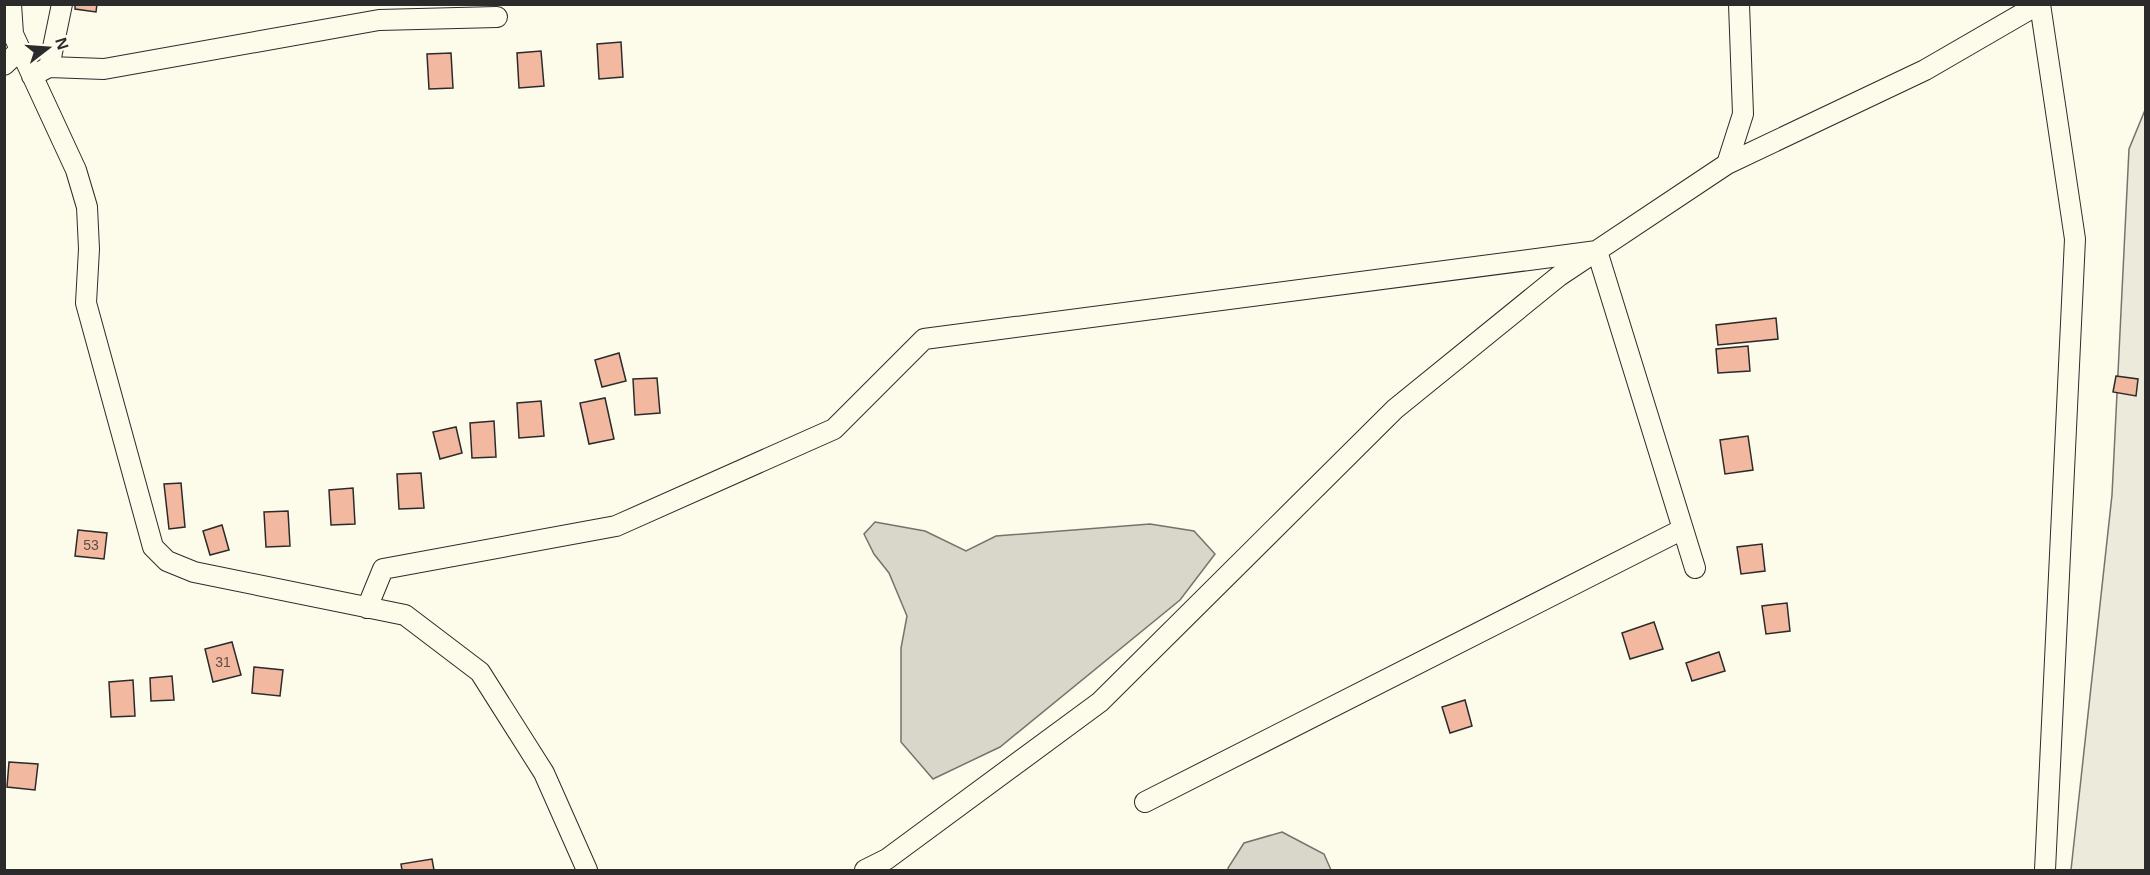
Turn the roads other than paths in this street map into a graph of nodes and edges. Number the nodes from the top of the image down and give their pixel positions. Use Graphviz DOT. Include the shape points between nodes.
graph roads {
  1 [pos="11,4"];
  2 [pos="62,4"];
  3 [pos="1739,4"];
  4 [pos="2039,4"];
  5 [pos="497,17"];
  6 [pos="20,50"];
  7 [pos="4,64"];
  8 [pos="41,71"];
  9 [pos="1727,164"];
  10 [pos="1597,250"];
  11 [pos="1683,529"];
  12 [pos="1695,568"];
  13 [pos="368,608"];
  14 [pos="1145,802"];
  15 [pos="586,870"];
  16 [pos="865,870"];
  17 [pos="2045,870"];
  1 -- 6 [label="street" via="13,34"];
  2 -- 8 [label="street"];
  3 -- 9 [label="street" via="1743,114"];
  4 -- 9 [label="street" via="1924,70"];
  4 -- 17 [label="street" via="2075,239"];
  5 -- 8 [label="street" via="379,20 104,69"];
  6 -- 7 [label="street"];
  6 -- 8 [label="street"];
  8 -- 13 [label="street" via="87,207 86,303 153,547 167,561 194,572"];
  9 -- 10 [label="street"];
  10 -- 11 [label="street"];
  10 -- 13 [label="street" via="924,339 834,429 616,526 383,569"];
  10 -- 16 [label="street" via="1559,276 1395,409 1100,702 887,859"];
  11 -- 12 [label="street"];
  11 -- 14 [label="street"];
  13 -- 15 [label="street" via="405,615 480,672 544,773"];
}
